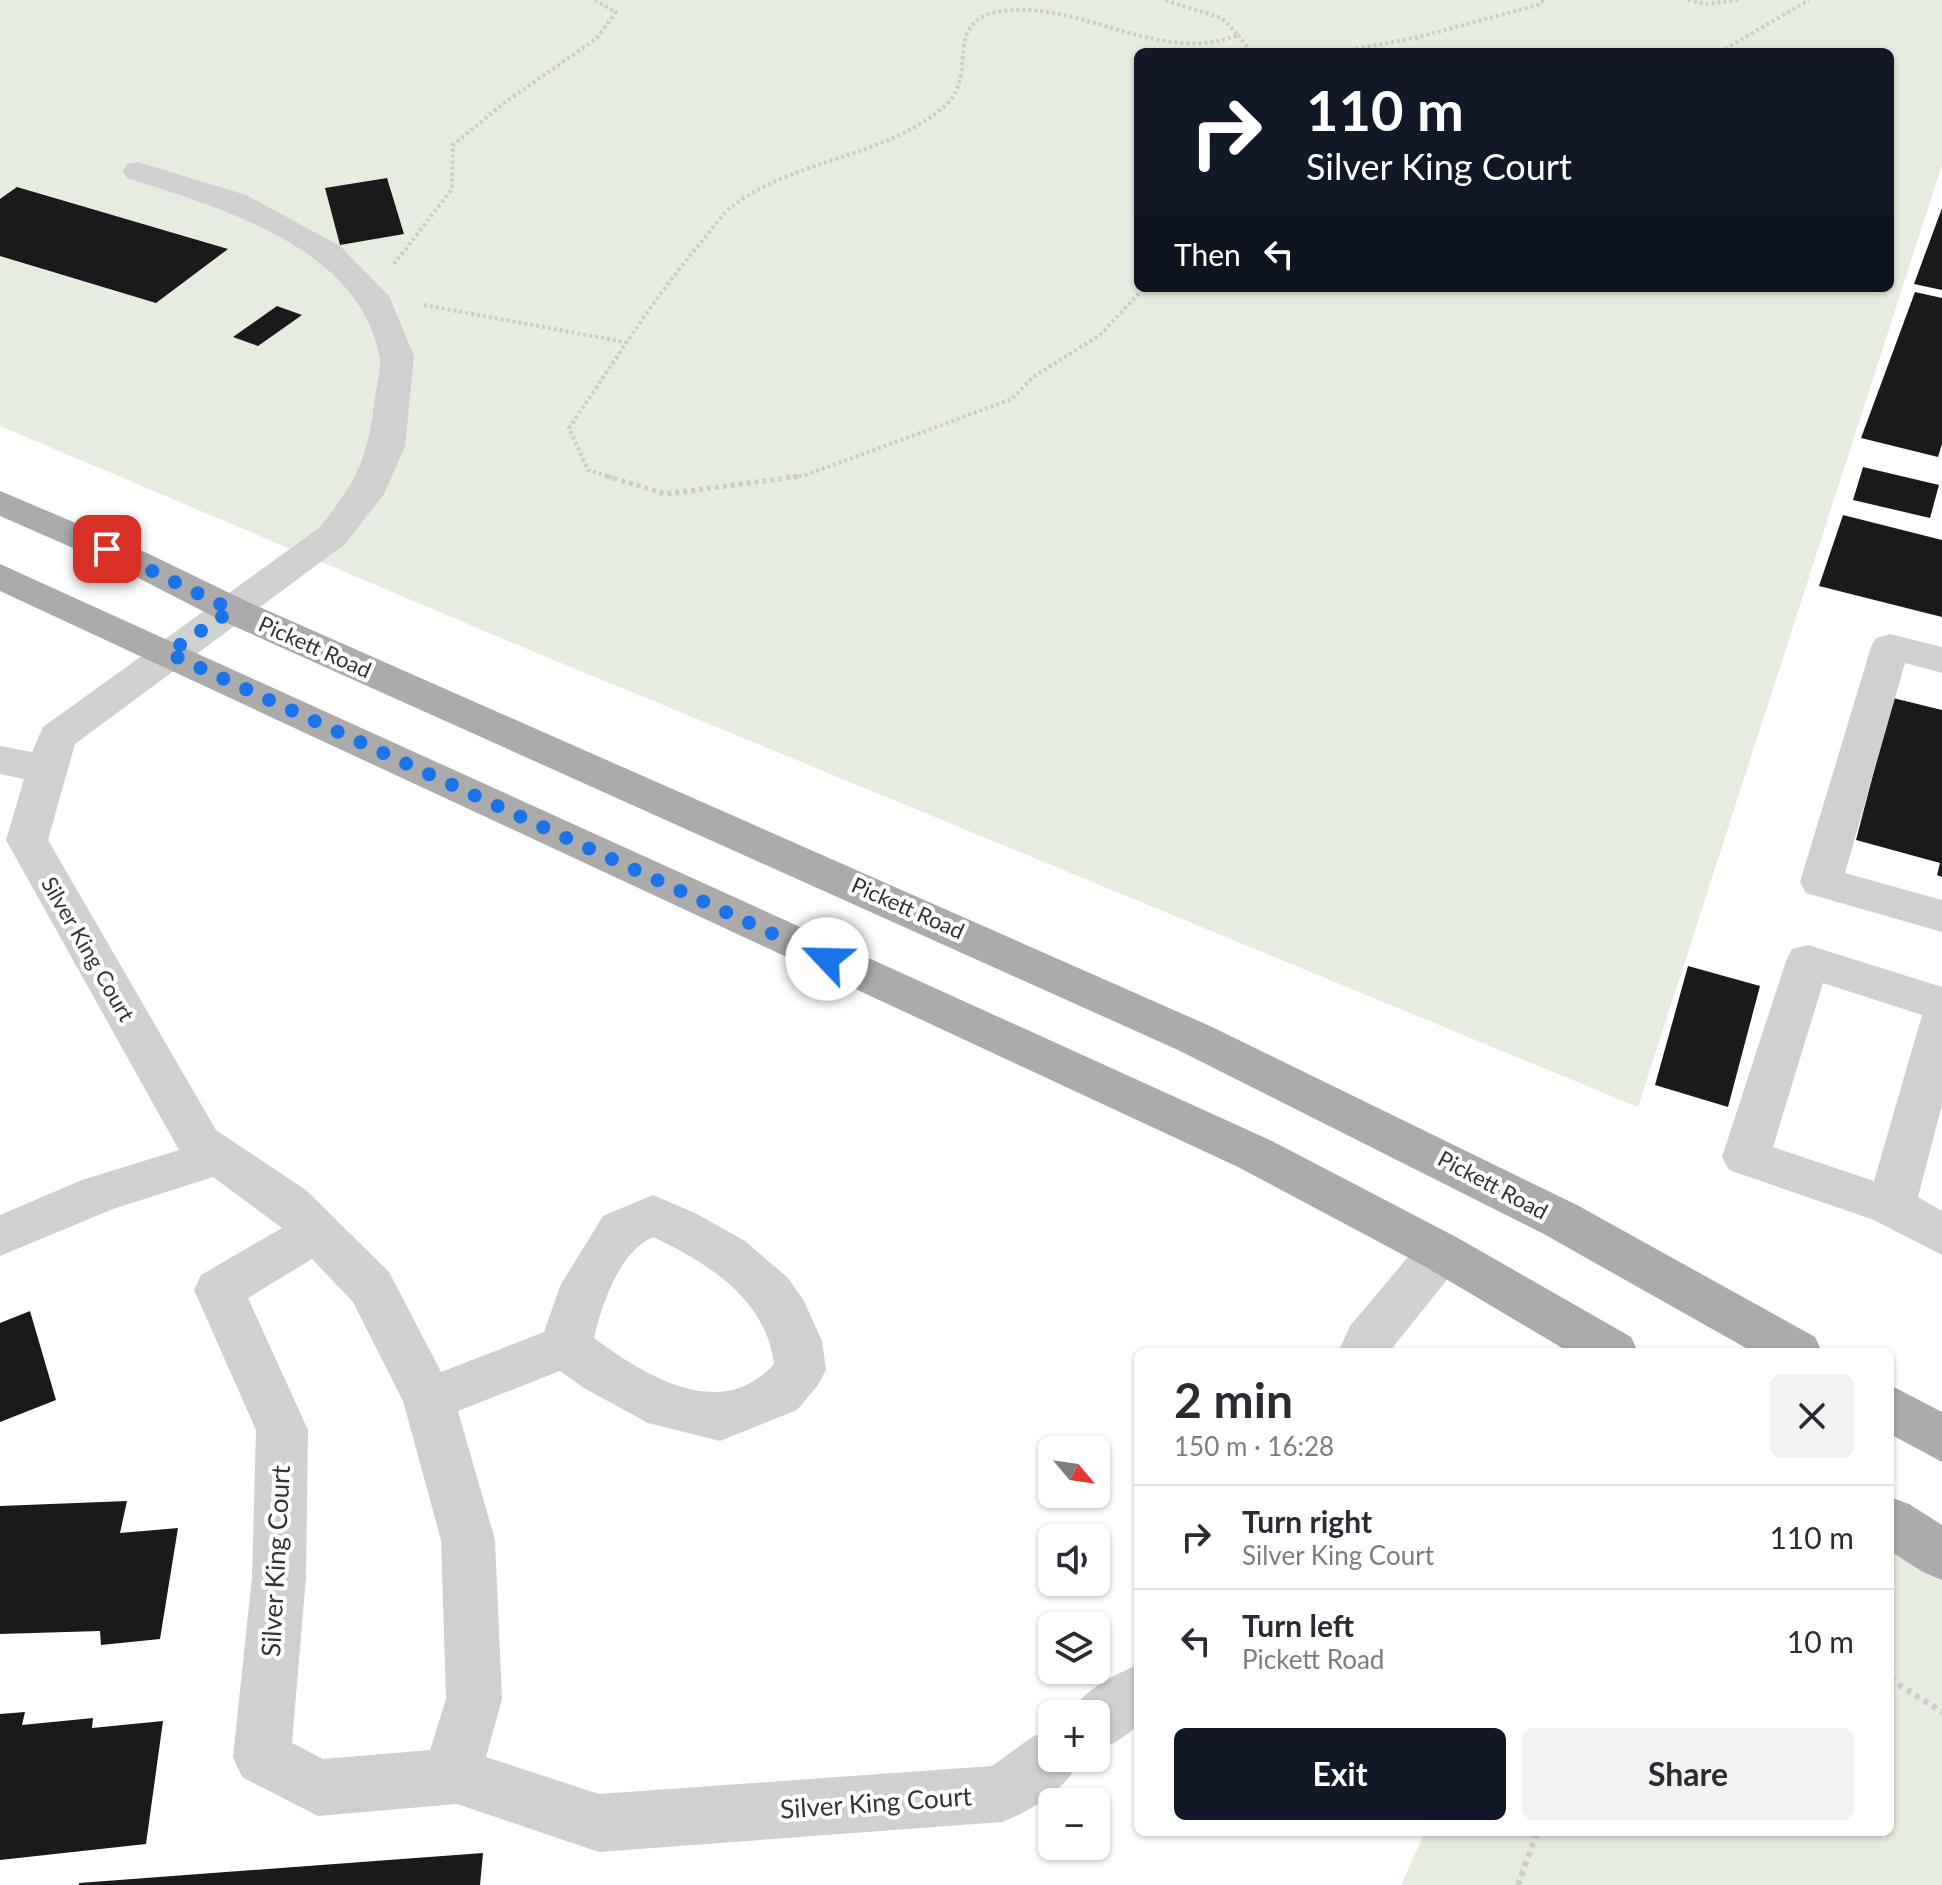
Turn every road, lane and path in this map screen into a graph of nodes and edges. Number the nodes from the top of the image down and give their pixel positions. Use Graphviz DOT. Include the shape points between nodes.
graph roads {
  1 [pos="594,0"];
  2 [pos="1164,0"];
  3 [pos="1544,0"];
  4 [pos="1688,0"];
  5 [pos="1738,0"];
  6 [pos="1809,0"];
  7 [pos="1238,35"];
  8 [pos="1248,48"];
  9 [pos="1360,48"];
  10 [pos="1727,48"];
  11 [pos="138,171"];
  12 [pos="1140,292"];
  13 [pos="373,296"];
  14 [pos="631,343"];
  15 [pos="0,502"];
  16 [pos="0,576"];
  17 [pos="232,610"];
  18 [pos="168,653"];
  19 [pos="1942,660"];
  20 [pos="24,765"];
  21 [pos="1942,916"];
  22 [pos="1942,1004"];
  23 [pos="1942,1019"];
  24 [pos="218,1157"];
  25 [pos="1891,1206"];
  26 [pos="317,1232"];
  27 [pos="1942,1235"];
  28 [pos="0,1236"];
  29 [pos="1441,1252"];
  30 [pos="566,1346"];
  31 [pos="1365,1348"];
  32 [pos="1606,1348"];
  33 [pos="1790,1348"];
  34 [pos="429,1400"];
  35 [pos="1894,1409"];
  36 [pos="1942,1439"];
  37 [pos="1894,1524"];
  38 [pos="1942,1555"];
  39 [pos="1894,1682"];
  40 [pos="1134,1695"];
  41 [pos="1942,1712"];
  42 [pos="1110,1713"];
  43 [pos="1038,1767"];
  44 [pos="456,1776"];
  45 [pos="1536,1836"];
  46 [pos="1518,1885"];
  1 -- 13 [label="path" via="616,12 596,39 453,145 452,189"];
  2 -- 7 [label="path" via="1222,18"];
  3 -- 9 [label="path" via="1415,38"];
  4 -- 5 [label="path"];
  6 -- 10 [label="path"];
  7 -- 8 [label="path"];
  7 -- 14 [label="path" via="1218,43 1175,43 1044,11 980,16 964,35 963,66 949,102 917,127 809,167 733,205 682,265"];
  11 -- 13 [label="street" via="235,202 329,253"];
  12 -- 14 [label="path" via="1100,335 1033,377 1012,399 806,475 666,494 588,470 569,428 612,362"];
  13 -- 14 [label="path"];
  13 -- 17 [label="street, Silver King Court" via="397,356 387,446 366,494 332,536"];
  15 -- 17 [label="main road, Pickett Road"];
  16 -- 18 [label="main road"];
  17 -- 18 [label="street, Silver King Court"];
  17 -- 33 [label="main road, Pickett Road" via="1122,1002 1416,1144"];
  18 -- 20 [label="street, Silver King Court"];
  18 -- 29 [label="main road" via="1255,1154"];
  19 -- 21 [label="street" via="1890,647 1821,882"];
  20 -- 24 [label="street, Silver King Court" via="27,840 199,1143"];
  22 -- 25 [label="street" via="1808,961 1746,1157"];
  23 -- 25 [label="street"];
  24 -- 26 [label="street, Silver King Court" via="289,1204"];
  24 -- 28 [label="street" via="99,1194"];
  25 -- 27 [label="street"];
  26 -- 34 [label="street, Silver King Court" via="371,1287"];
  26 -- 44 [label="street, Silver King Court" via="219,1290 282,1430 279,1577 262,1757 318,1788"];
  29 -- 31 [label="street"];
  29 -- 32 [label="main road"];
  30 -- 30 [label="street" via="602,1373 666,1407 720,1418 779,1394 800,1370 800,1348 784,1310 757,1277 692,1232 653,1215 620,1230 578,1301"];
  30 -- 34 [label="street"];
  34 -- 44 [label="street, Silver King Court" via="468,1540 474,1699 452,1774"];
  35 -- 36 [label="main road"];
  37 -- 38 [label="main road"];
  39 -- 41 [label="path"];
  40 -- 42 [label="street"];
  43 -- 44 [label="street, Silver King Court" via="1002,1794 599,1823"];
  45 -- 46 [label="path"];
}
